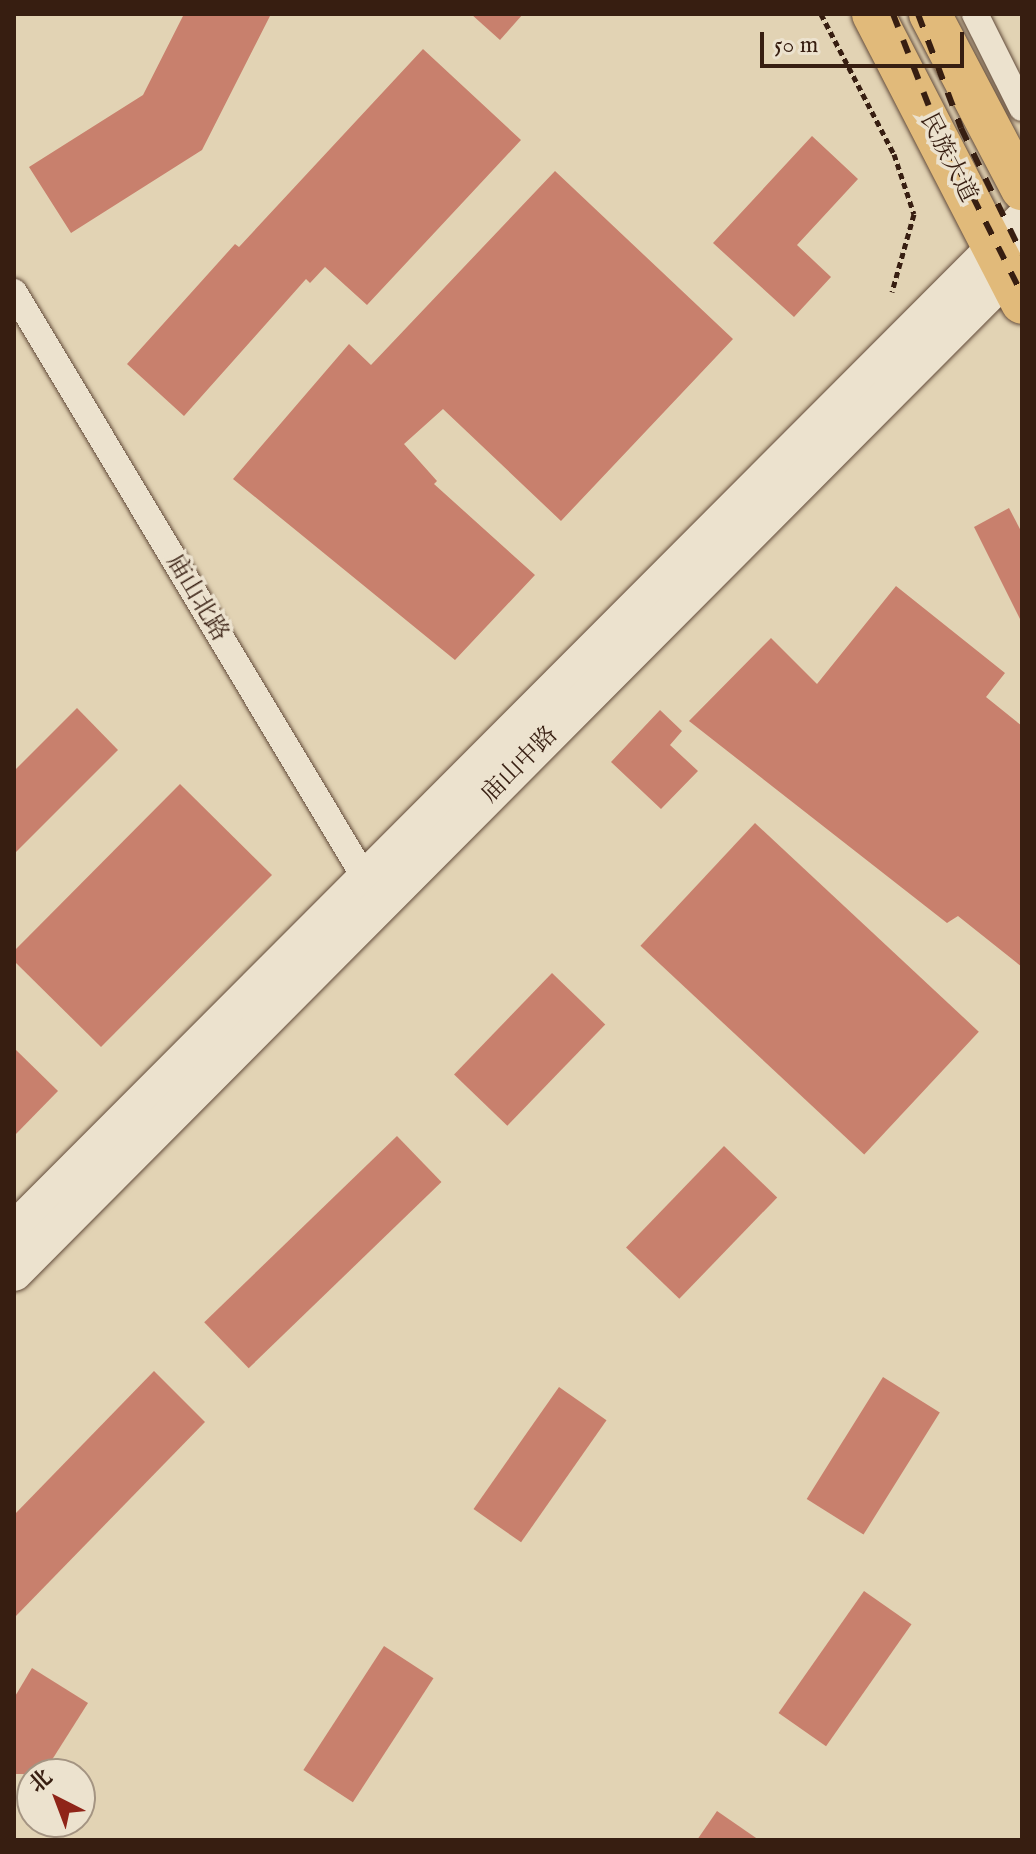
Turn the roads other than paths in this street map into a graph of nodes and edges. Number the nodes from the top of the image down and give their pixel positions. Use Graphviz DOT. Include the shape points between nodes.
graph roads {
  1 [pos="873,14"];
  2 [pos="930,14"];
  3 [pos="975,14"];
  4 [pos="1022,108"];
  5 [pos="1022,189"];
  6 [pos="1022,220"];
  7 [pos="1011,270"];
  8 [pos="14,292"];
  9 [pos="375,889"];
  10 [pos="14,1230"];
  11 [pos="14,1273"];
  1 -- 7 [label="main road, 民族大道"];
  2 -- 5 [label="main road"];
  3 -- 4 [label="street"];
  6 -- 7 [label="street, 庙山中路"];
  7 -- 9 [label="street, 庙山中路"];
  8 -- 9 [label="street, 庙山北路"];
  9 -- 10 [label="street, 庙山中路"];
  9 -- 11 [label="street, 庙山中路"];
}
